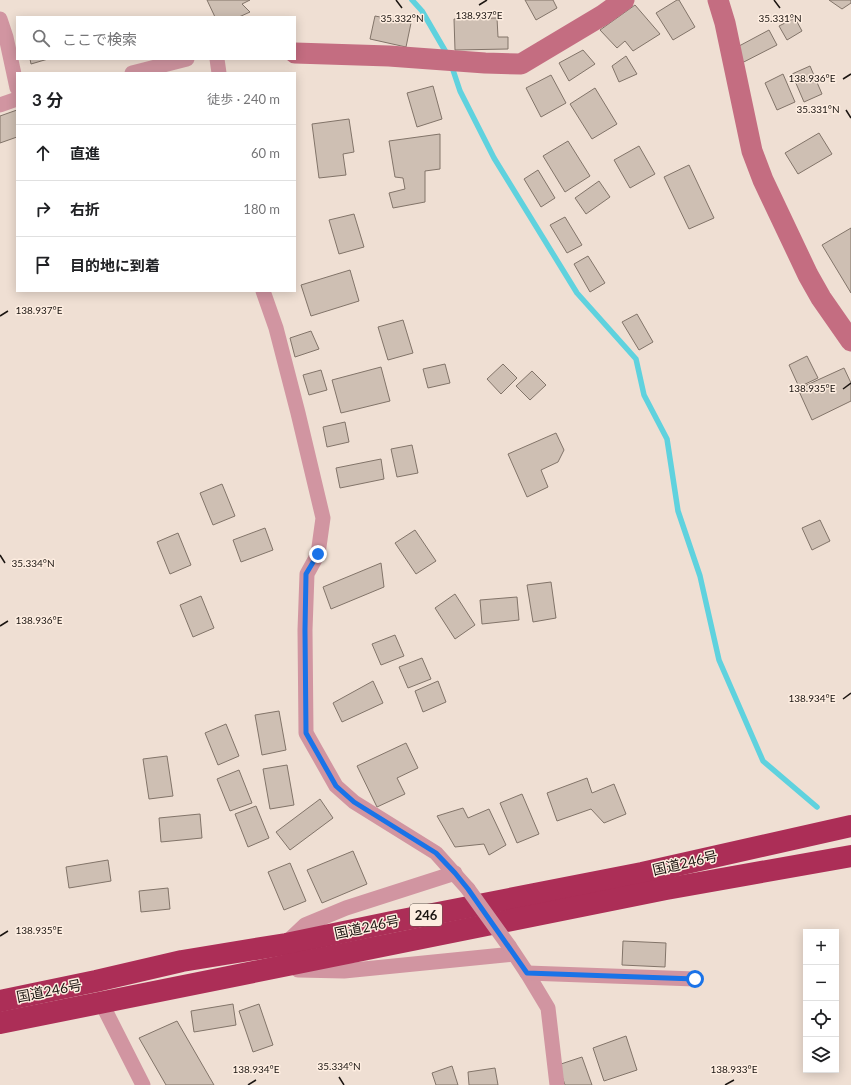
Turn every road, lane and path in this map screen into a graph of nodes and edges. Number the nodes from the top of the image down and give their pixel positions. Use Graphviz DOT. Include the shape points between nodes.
graph roads {
  1 [pos="624,0"];
  2 [pos="718,0"];
  3 [pos="0,20"];
  4 [pos="296,53"];
  5 [pos="183,60"];
  6 [pos="217,60"];
  7 [pos="136,72"];
  8 [pos="219,72"];
  9 [pos="16,83"];
  10 [pos="16,99"];
  11 [pos="0,105"];
  12 [pos="263,292"];
  13 [pos="851,341"];
  14 [pos="851,826"];
  15 [pos="851,856"];
  16 [pos="455,873"];
  17 [pos="286,944"];
  18 [pos="512,950"];
  19 [pos="270,970"];
  20 [pos="527,973"];
  21 [pos="695,979"];
  22 [pos="0,1001"];
  23 [pos="101,1002"];
  24 [pos="0,1023"];
  25 [pos="143,1085"];
  26 [pos="557,1085"];
  1 -- 4 [label="street" via="521,64"];
  2 -- 13 [label="street" via="752,151 763,180 808,275"];
  3 -- 9 [label="street"];
  5 -- 7 [label="street"];
  6 -- 8 [label="street"];
  10 -- 11 [label="street"];
  12 -- 16 [label="street" via="276,328 323,518 318,554 306,574 306,733 336,786 354,802 436,853"];
  14 -- 17 [label="highway, 国道246号 / 246" via="642,873"];
  15 -- 19 [label="highway, 国道246号 / 246" via="666,889"];
  16 -- 17 [label="street" via="346,908 305,925"];
  16 -- 18 [label="street, bridge"];
  17 -- 22 [label="highway, 国道246号 / 246" via="182,962"];
  18 -- 19 [label="street" via="344,971"];
  18 -- 20 [label="street"];
  19 -- 23 [label="highway, 国道246号 / 246"];
  20 -- 21 [label="street"];
  20 -- 26 [label="street" via="548,1008"];
  23 -- 24 [label="highway, 国道246号 / 246"];
  23 -- 25 [label="street"];
}
